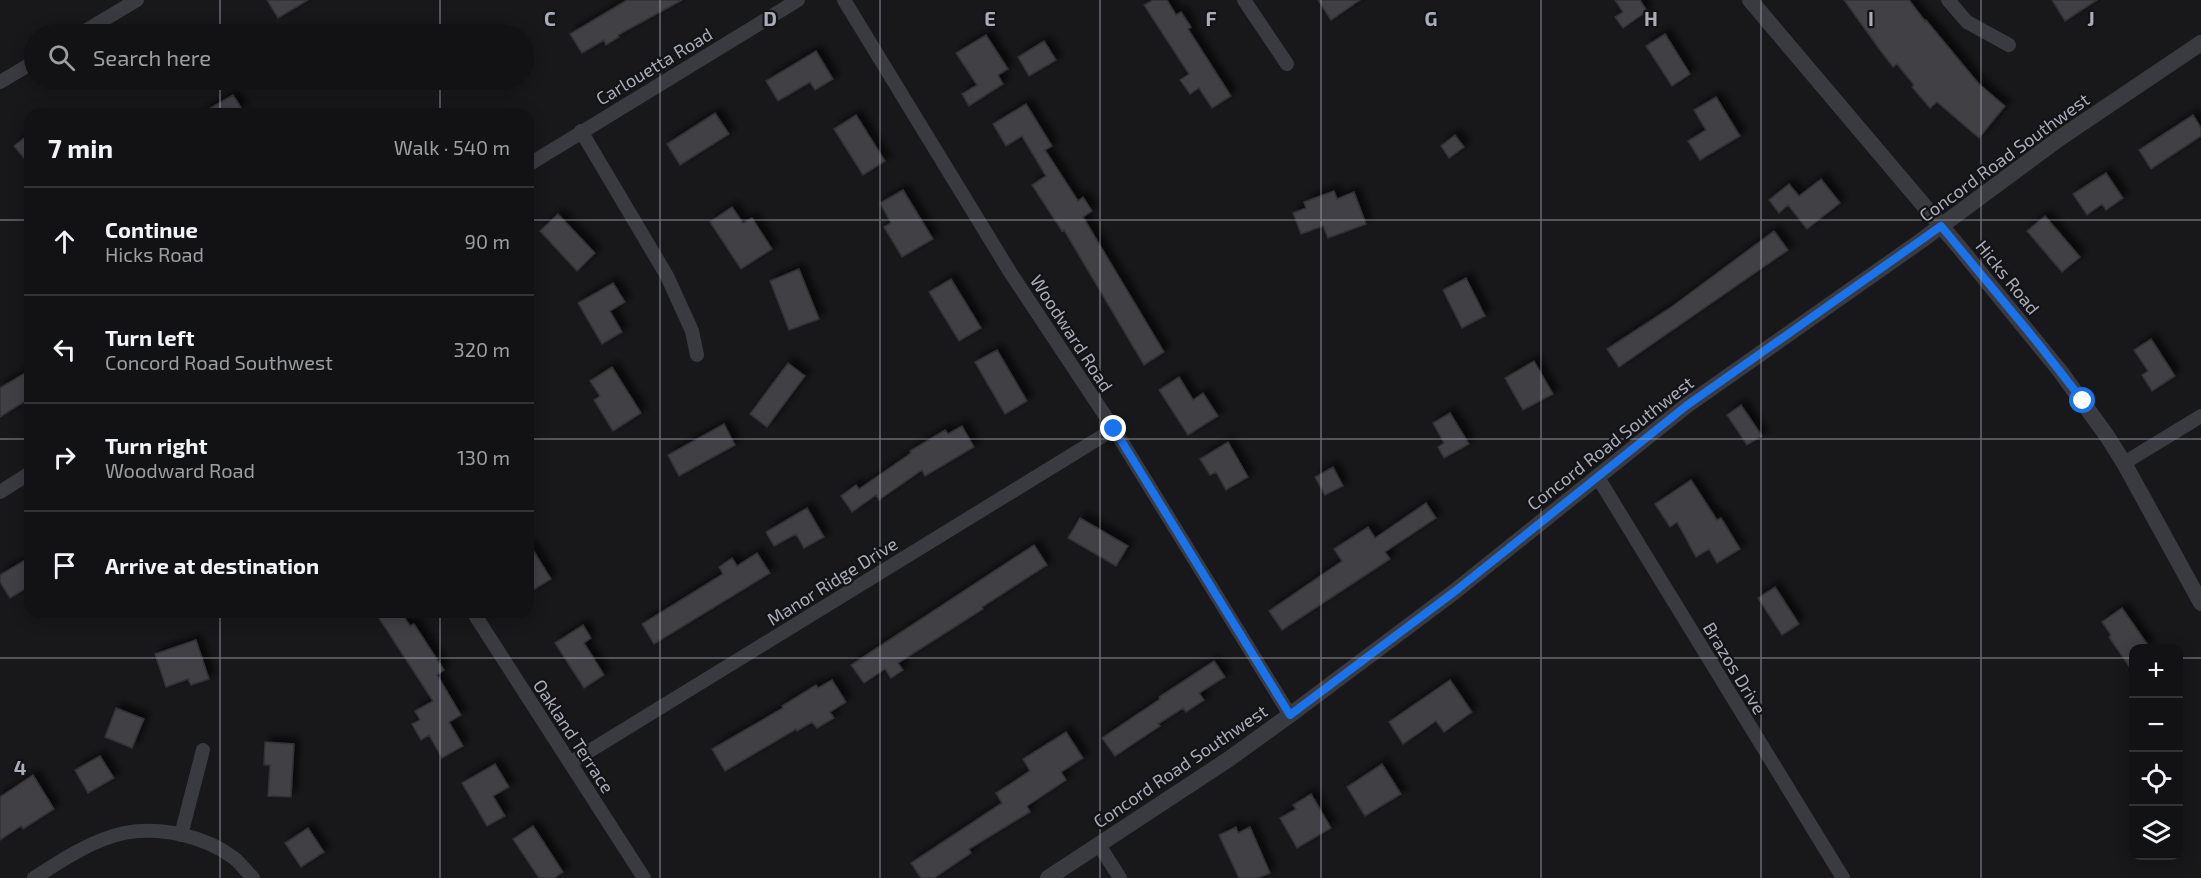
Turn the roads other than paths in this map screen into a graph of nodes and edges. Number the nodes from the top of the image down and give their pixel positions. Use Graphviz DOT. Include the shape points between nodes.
graph roads {
  1 [pos="137,0"];
  2 [pos="798,0"];
  3 [pos="844,0"];
  4 [pos="1244,0"];
  5 [pos="1750,0"];
  6 [pos="1948,0"];
  7 [pos="97,24"];
  8 [pos="2201,43"];
  9 [pos="2009,45"];
  10 [pos="1287,64"];
  11 [pos="24,68"];
  12 [pos="0,82"];
  13 [pos="582,131"];
  14 [pos="534,161"];
  15 [pos="1941,226"];
  16 [pos="697,356"];
  17 [pos="2201,416"];
  18 [pos="1114,429"];
  19 [pos="2124,463"];
  20 [pos="1597,476"];
  21 [pos="24,477"];
  22 [pos="0,492"];
  23 [pos="2201,603"];
  24 [pos="477,618"];
  25 [pos="1290,715"];
  26 [pos="203,750"];
  27 [pos="570,763"];
  28 [pos="182,835"];
  29 [pos="1099,845"];
  30 [pos="34,878"];
  31 [pos="253,878"];
  32 [pos="644,878"];
  33 [pos="1048,878"];
  34 [pos="1120,878"];
  35 [pos="1843,878"];
  1 -- 7 [label="street"];
  2 -- 13 [label="street, Carlouetta Road"];
  3 -- 18 [label="street, Woodward Road" via="1010,272"];
  4 -- 10 [label="street"];
  5 -- 15 [label="street, Hicks Road"];
  6 -- 9 [label="street" via="1967,22"];
  8 -- 15 [label="street, Concord Road Southwest" via="2060,138"];
  11 -- 12 [label="street"];
  13 -- 14 [label="street, Carlouetta Road"];
  13 -- 16 [label="street" via="671,283 692,331"];
  15 -- 19 [label="street, Hicks Road" via="2060,371"];
  15 -- 20 [label="street, Concord Road Southwest" via="1745,363"];
  17 -- 19 [label="street"];
  18 -- 25 [label="street, Woodward Road"];
  18 -- 27 [label="street, Manor Ridge Drive"];
  19 -- 23 [label="street, Hicks Road"];
  20 -- 25 [label="street, Concord Road Southwest" via="1454,592"];
  20 -- 35 [label="street, Brazos Drive"];
  21 -- 22 [label="street"];
  24 -- 27 [label="street, Oakland Terrace"];
  25 -- 29 [label="street, Concord Road Southwest"];
  26 -- 28 [label="street"];
  27 -- 32 [label="street, Oakland Terrace"];
  28 -- 30 [label="street" via="125,833 96,842"];
  28 -- 31 [label="street" via="201,840 234,858"];
  29 -- 33 [label="street, Concord Road Southwest"];
  29 -- 34 [label="street"];
}
